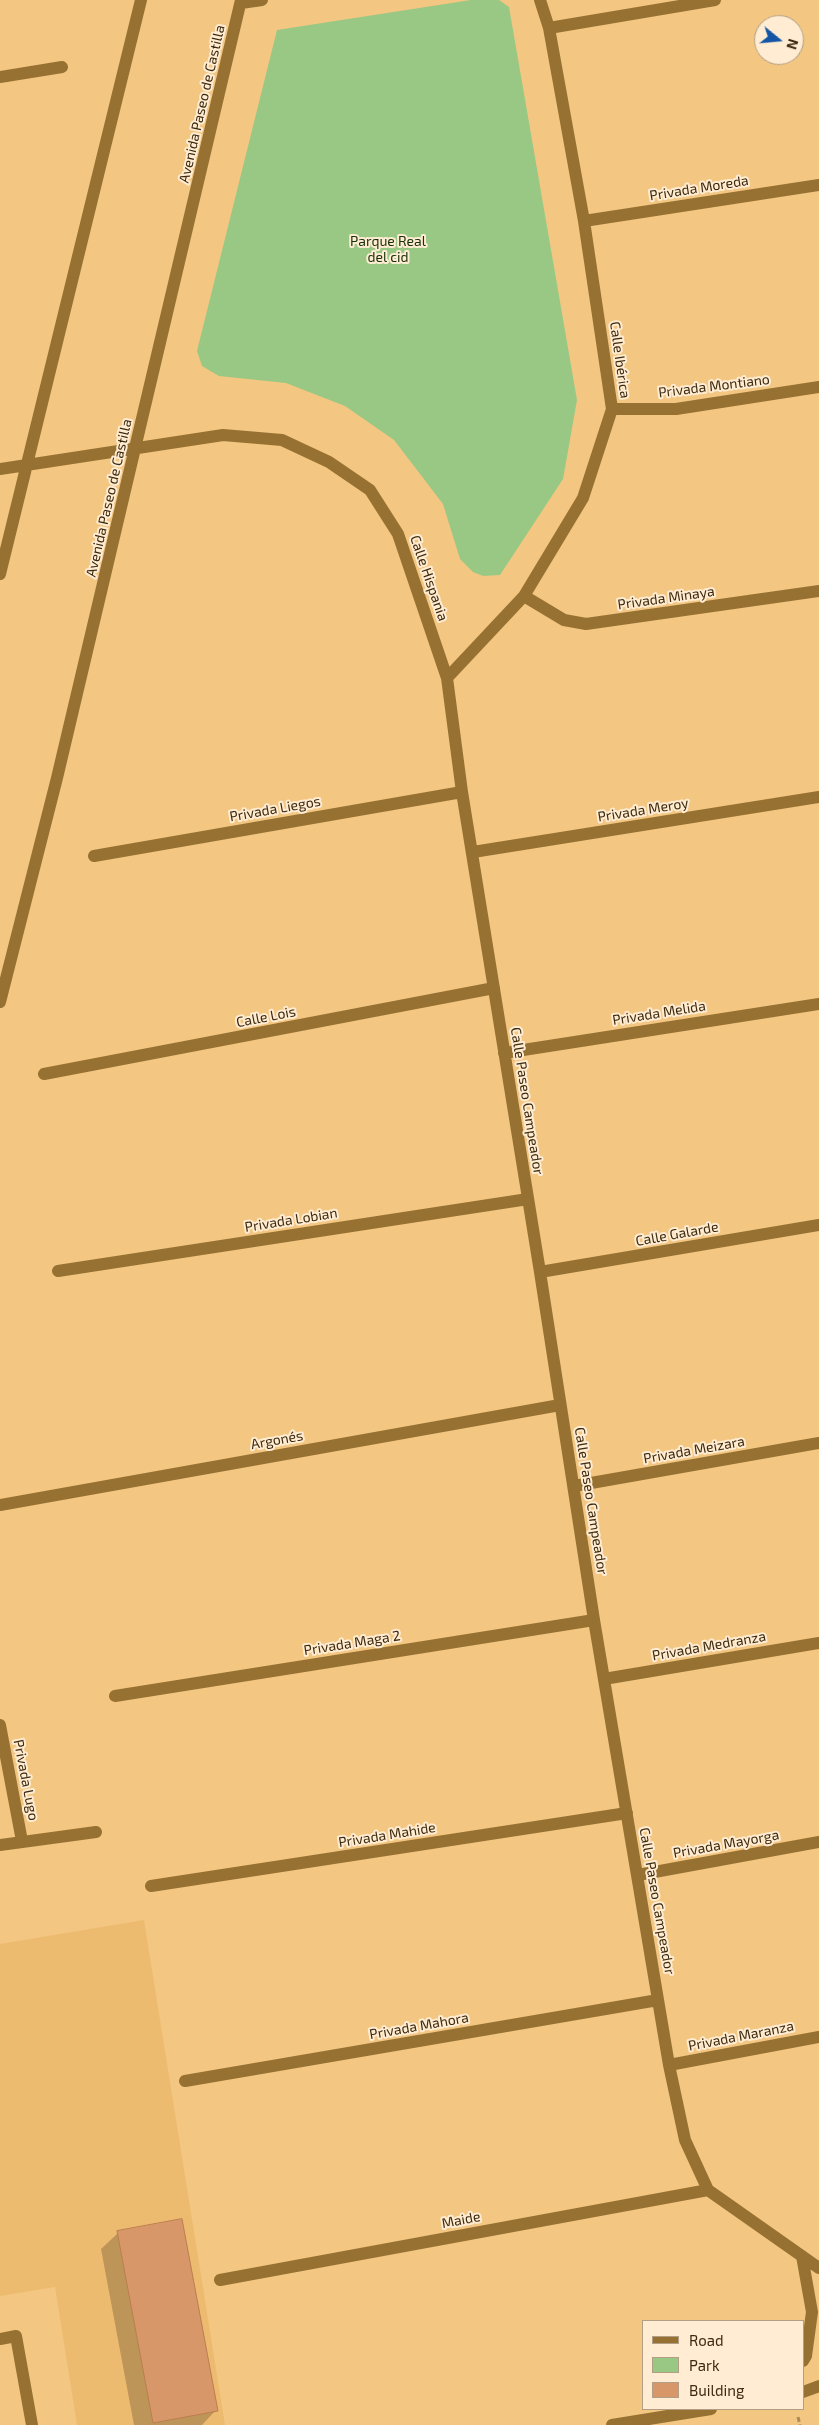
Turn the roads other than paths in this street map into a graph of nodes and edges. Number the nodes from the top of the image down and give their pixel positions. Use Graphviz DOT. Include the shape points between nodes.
graph roads {
  1 [pos="141,0"];
  2 [pos="262,0"];
  3 [pos="540,0"];
  4 [pos="715,0"];
  5 [pos="241,2"];
  6 [pos="549,28"];
  7 [pos="62,67"];
  8 [pos="0,77"];
  9 [pos="819,185"];
  10 [pos="584,221"];
  11 [pos="819,387"];
  12 [pos="612,409"];
  13 [pos="137,447"];
  14 [pos="28,464"];
  15 [pos="0,469"];
  16 [pos="0,574"];
  17 [pos="819,591"];
  18 [pos="524,596"];
  19 [pos="446,678"];
  20 [pos="462,792"];
  21 [pos="819,797"];
  22 [pos="473,852"];
  23 [pos="94,856"];
  24 [pos="494,988"];
  25 [pos="0,1002"];
  26 [pos="819,1004"];
  27 [pos="504,1053"];
  28 [pos="44,1074"];
  29 [pos="528,1199"];
  30 [pos="819,1225"];
  31 [pos="58,1271"];
  32 [pos="540,1272"];
  33 [pos="560,1404"];
  34 [pos="819,1443"];
  35 [pos="574,1486"];
  36 [pos="0,1505"];
  37 [pos="594,1620"];
  38 [pos="819,1643"];
  39 [pos="604,1679"];
  40 [pos="115,1696"];
  41 [pos="0,1725"];
  42 [pos="627,1813"];
  43 [pos="96,1832"];
  44 [pos="22,1841"];
  45 [pos="819,1842"];
  46 [pos="0,1845"];
  47 [pos="638,1875"];
  48 [pos="151,1886"];
  49 [pos="658,2000"];
  50 [pos="819,2037"];
  51 [pos="669,2065"];
  52 [pos="185,2080"];
  53 [pos="708,2190"];
  54 [pos="802,2256"];
  55 [pos="819,2268"];
  56 [pos="220,2280"];
  57 [pos="0,2339"];
  58 [pos="804,2359"];
  59 [pos="819,2386"];
  60 [pos="804,2392"];
  61 [pos="705,2410"];
  62 [pos="32,2425"];
  63 [pos="612,2425"];
  1 -- 14 [label="street"];
  2 -- 5 [label="street"];
  3 -- 6 [label="street, Calle Ibérica"];
  4 -- 6 [label="street"];
  5 -- 13 [label="street, Avenida Paseo de Castilla"];
  6 -- 10 [label="street, Calle Ibérica"];
  7 -- 8 [label="street"];
  9 -- 10 [label="street, Privada Moreda"];
  10 -- 12 [label="street, Calle Ibérica"];
  11 -- 12 [label="street, Privada Montiano" via="676,409"];
  12 -- 18 [label="street, Calle Ibérica" via="583,498"];
  13 -- 14 [label="street, Calle Hispania"];
  13 -- 19 [label="street, Calle Hispania" via="223,434 282,440 329,462 370,490 398,534"];
  13 -- 25 [label="street, Avenida Paseo de Castilla"];
  14 -- 15 [label="street, Calle Hispania"];
  14 -- 16 [label="street"];
  17 -- 18 [label="street, Privada Minaya" via="586,624 564,620"];
  18 -- 19 [label="street, Calle Ibérica"];
  19 -- 20 [label="street, Calle Paseo Campeador"];
  20 -- 22 [label="street, Calle Paseo Campeador"];
  20 -- 23 [label="street, Privada Liegos"];
  21 -- 22 [label="street, Privada Meroy"];
  22 -- 24 [label="street, Calle Paseo Campeador"];
  24 -- 27 [label="street, Calle Paseo Campeador"];
  24 -- 28 [label="street, Calle Lois"];
  26 -- 27 [label="street, Privada Melida"];
  27 -- 29 [label="street, Calle Paseo Campeador"];
  29 -- 31 [label="street, Privada Lobian"];
  29 -- 32 [label="street, Calle Paseo Campeador"];
  30 -- 32 [label="street, Calle Galarde"];
  32 -- 33 [label="street, Calle Paseo Campeador"];
  33 -- 35 [label="street, Calle Paseo Campeador"];
  33 -- 36 [label="street, Argonés"];
  34 -- 35 [label="street, Privada Meizara"];
  35 -- 37 [label="street, Calle Paseo Campeador"];
  37 -- 39 [label="street, Calle Paseo Campeador"];
  37 -- 40 [label="street, Privada Maga 2"];
  38 -- 39 [label="street, Privada Medranza"];
  39 -- 42 [label="street, Calle Paseo Campeador"];
  41 -- 44 [label="street, Privada Lugo"];
  42 -- 47 [label="street, Calle Paseo Campeador"];
  42 -- 48 [label="street, Privada Mahide"];
  43 -- 44 [label="street, Privada Lugo"];
  44 -- 46 [label="street, Privada Lugo"];
  45 -- 47 [label="street, Privada Mayorga"];
  47 -- 49 [label="street, Calle Paseo Campeador"];
  49 -- 51 [label="street, Calle Paseo Campeador"];
  49 -- 52 [label="street, Privada Mahora"];
  50 -- 51 [label="street, Privada Maranza"];
  51 -- 53 [label="street, Calle Paseo Campeador" via="685,2140"];
  53 -- 54 [label="street"];
  53 -- 56 [label="street, Maide"];
  54 -- 55 [label="street"];
  54 -- 58 [label="street" via="812,2312"];
  57 -- 62 [label="street" via="16,2336"];
  59 -- 60 [label="street"];
  61 -- 63 [label="street"];
}
